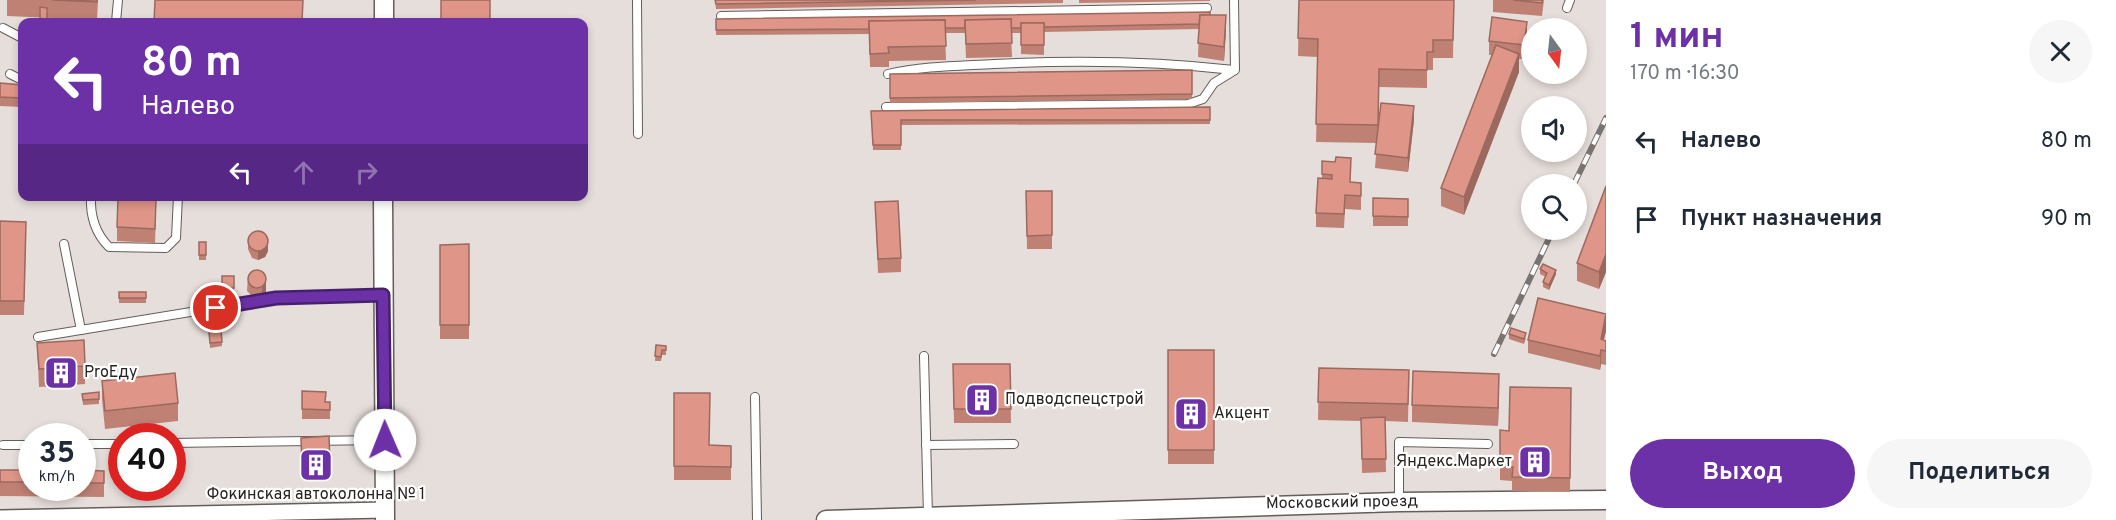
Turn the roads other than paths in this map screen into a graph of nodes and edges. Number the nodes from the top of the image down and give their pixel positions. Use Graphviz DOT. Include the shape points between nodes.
graph roads {
  1 [pos="118,0"];
  2 [pos="384,0"];
  3 [pos="637,0"];
  4 [pos="1234,0"];
  5 [pos="1072,4"];
  6 [pos="1207,8"];
  7 [pos="721,16"];
  8 [pos="116,18"];
  9 [pos="384,18"];
  10 [pos="3,27"];
  11 [pos="18,36"];
  12 [pos="1235,70"];
  13 [pos="10,74"];
  14 [pos="888,74"];
  15 [pos="18,78"];
  16 [pos="886,107"];
  17 [pos="638,134"];
  18 [pos="91,201"];
  19 [pos="178,201"];
  20 [pos="382,201"];
  21 [pos="64,244"];
  22 [pos="383,295"];
  23 [pos="81,330"];
  24 [pos="38,338"];
  25 [pos="924,356"];
  26 [pos="755,397"];
  27 [pos="385,440"];
  28 [pos="186,443"];
  29 [pos="1014,444"];
  30 [pos="1488,444"];
  31 [pos="18,445"];
  32 [pos="926,445"];
  33 [pos="3,446"];
  34 [pos="1606,500"];
  35 [pos="1399,502"];
  36 [pos="385,515"];
  37 [pos="351,516"];
  38 [pos="928,516"];
  39 [pos="0,518"];
  40 [pos="32,519"];
  41 [pos="757,520"];
  42 [pos="826,520"];
  1 -- 8 [label="lane"];
  2 -- 9 [label="street"];
  3 -- 17 [label="lane"];
  4 -- 12 [label="lane"];
  5 -- 6 [label="lane"];
  5 -- 7 [label="lane"];
  10 -- 11 [label="lane"];
  12 -- 14 [label="lane" via="1181,64 1051,61 913,68"];
  12 -- 16 [label="lane" via="1214,83 1203,99 1188,104"];
  13 -- 15 [label="lane"];
  18 -- 19 [label="lane" via="96,228 109,247 166,248 176,238"];
  20 -- 22 [label="street"];
  21 -- 23 [label="lane"];
  22 -- 23 [label="lane" via="276,298"];
  22 -- 27 [label="street"];
  23 -- 24 [label="lane"];
  25 -- 32 [label="lane"];
  26 -- 41 [label="lane"];
  27 -- 28 [label="lane"];
  27 -- 36 [label="street"];
  29 -- 32 [label="lane"];
  30 -- 35 [label="lane" via="1399,442"];
  31 -- 33 [label="lane"];
  32 -- 38 [label="lane"];
  34 -- 35 [label="street, Московский проезд"];
  35 -- 38 [label="street, Московский проезд"];
  36 -- 37 [label="street"];
  37 -- 40 [label="street"];
  38 -- 42 [label="street, Московский проезд"];
  39 -- 40 [label="street"];
}
